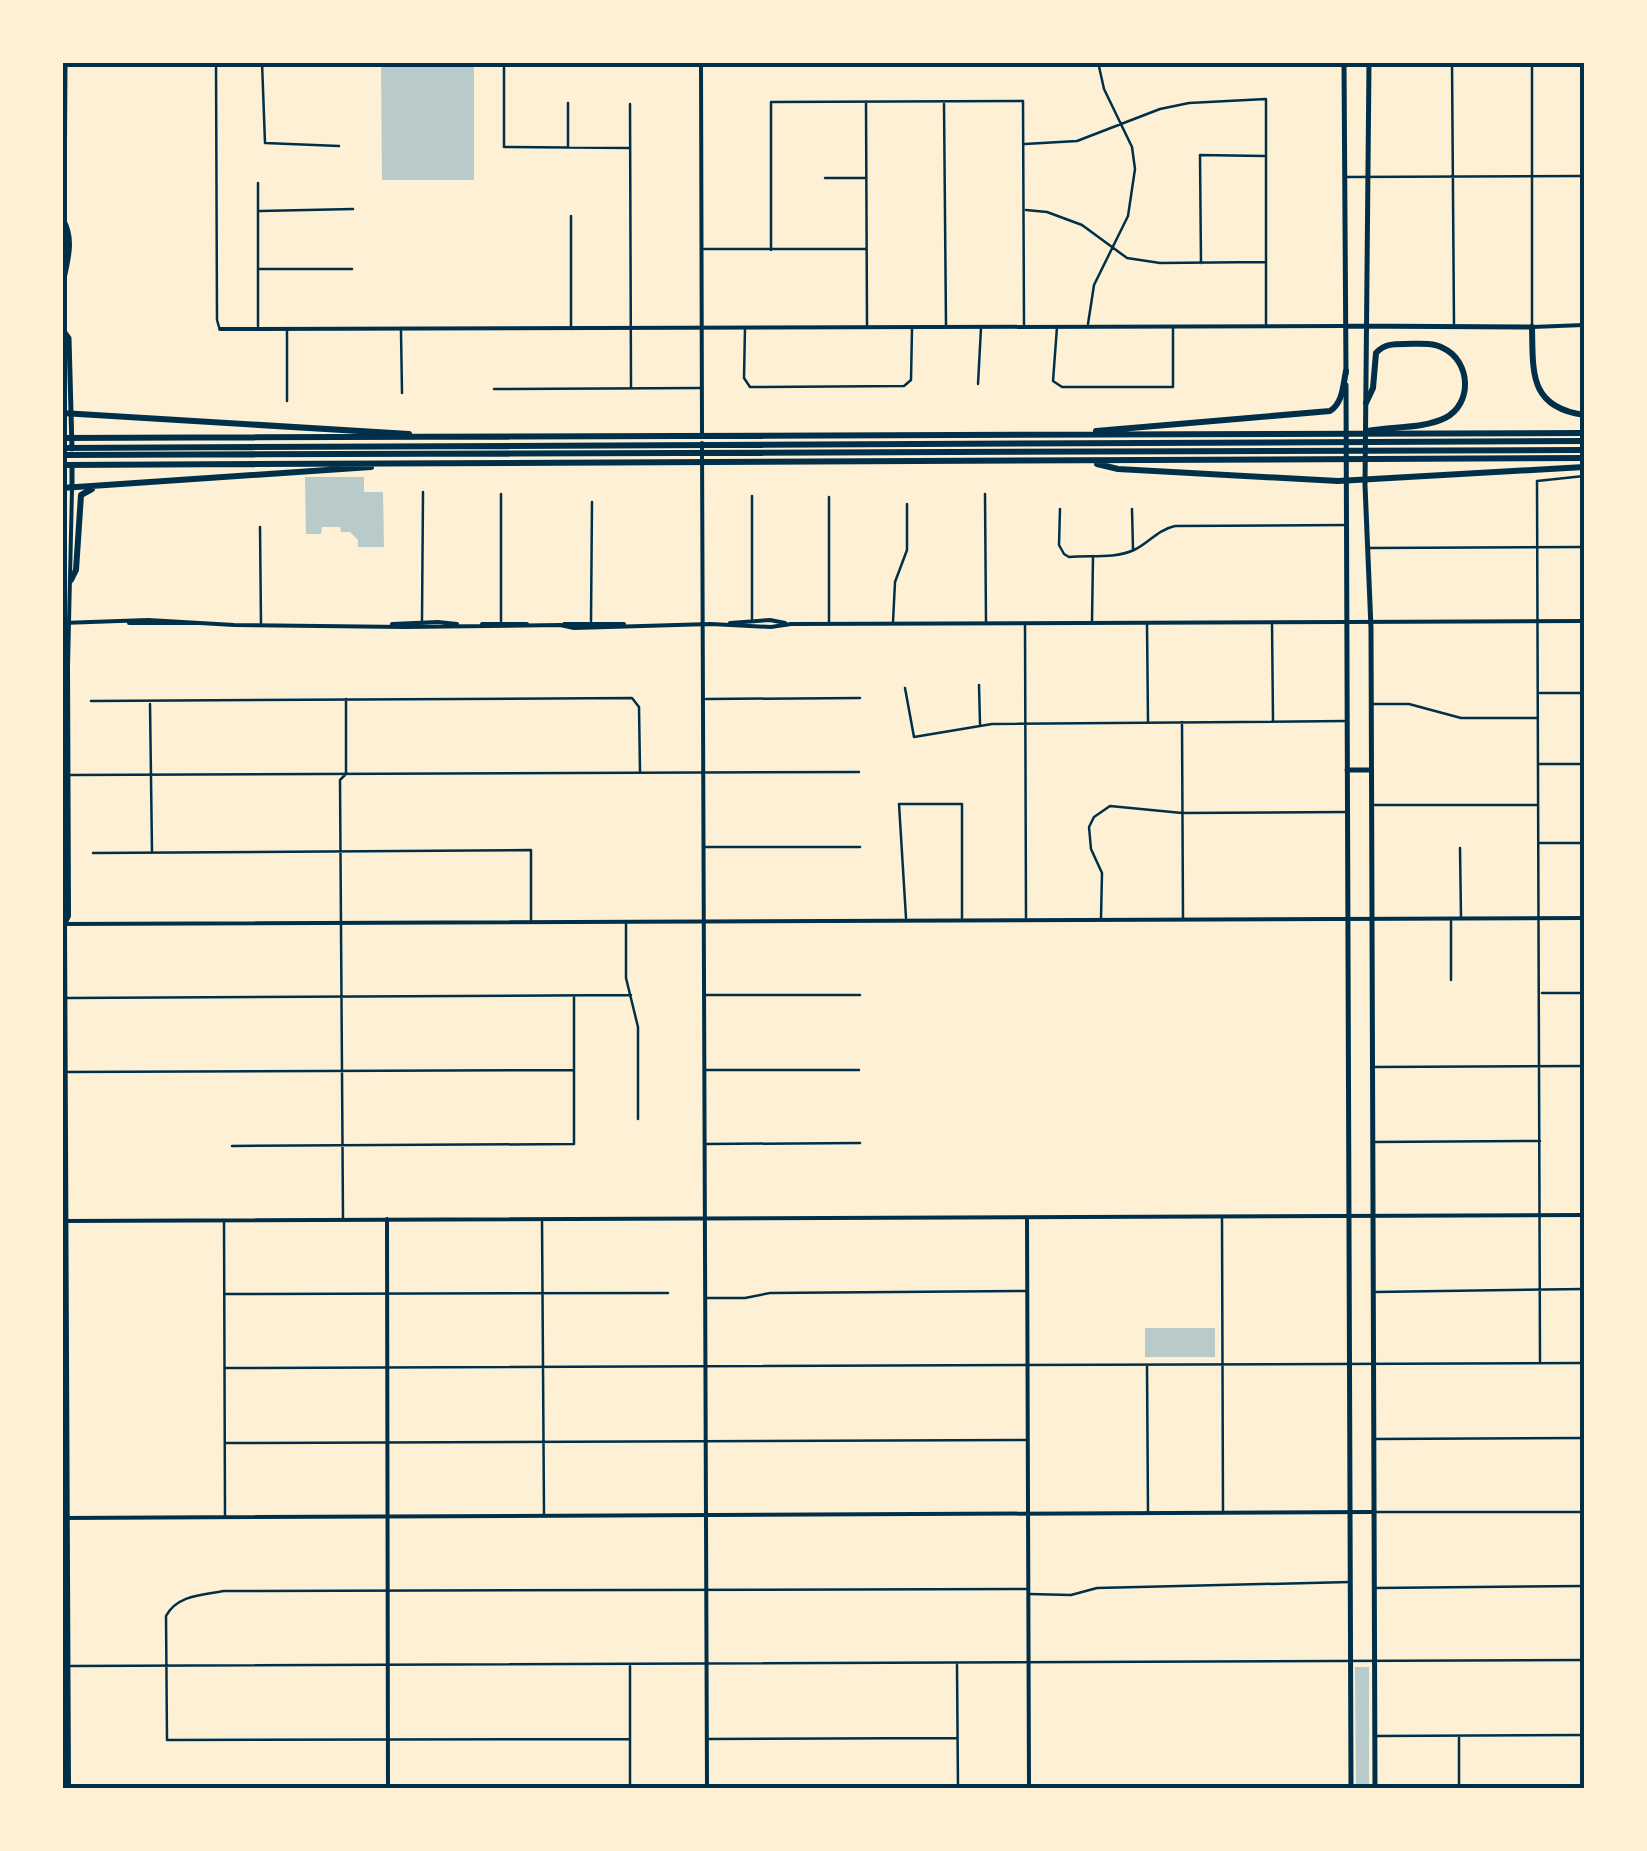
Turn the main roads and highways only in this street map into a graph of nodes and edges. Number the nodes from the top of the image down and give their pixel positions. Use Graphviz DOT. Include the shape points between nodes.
graph roads {
  1 [pos="64,62"];
  2 [pos="1344,62"];
  3 [pos="1369,62"];
  4 [pos="64,223"];
  5 [pos="63,276"];
  6 [pos="1345,326"];
  7 [pos="1368,327"];
  8 [pos="1532,327"];
  9 [pos="62,330"];
  10 [pos="1346,371"];
  11 [pos="1366,403"];
  12 [pos="62,413"];
  13 [pos="72,413"];
  14 [pos="1584,415"];
  15 [pos="1584,433"];
  16 [pos="1352,434"];
  17 [pos="1061,435"];
  18 [pos="260,437"];
  19 [pos="420,437"];
  20 [pos="62,438"];
  21 [pos="1584,441"];
  22 [pos="322,446"];
  23 [pos="1584,450"];
  24 [pos="62,452"];
  25 [pos="84,452"];
  26 [pos="300,455"];
  27 [pos="1584,458"];
  28 [pos="1081,460"];
  29 [pos="164,464"];
  30 [pos="377,464"];
  31 [pos="62,465"];
  32 [pos="1584,467"];
  33 [pos="1346,480"];
  34 [pos="1365,480"];
  35 [pos="97,487"];
  36 [pos="67,488"];
  37 [pos="71,580"];
  38 [pos="1348,770"];
  39 [pos="1371,770"];
  40 [pos="1351,1788"];
  41 [pos="1376,1788"];
  1 -- 4 [label="main road"];
  2 -- 6 [label="main road"];
  3 -- 7 [label="main road"];
  4 -- 5 [label="main road" via="70,266"];
  5 -- 9 [label="main road"];
  6 -- 7 [label="main road"];
  6 -- 10 [label="main road"];
  7 -- 8 [label="main road"];
  7 -- 11 [label="main road"];
  8 -- 14 [label="highway" via="1538,388 1555,406"];
  9 -- 13 [label="main road" via="69,338"];
  10 -- 17 [label="highway" via="1330,410"];
  10 -- 33 [label="main road"];
  11 -- 16 [label="highway" via="1376,353 1386,346 1439,346 1463,370 1464,394 1450,416"];
  11 -- 34 [label="main road"];
  12 -- 13 [label="highway"];
  13 -- 19 [label="highway"];
  13 -- 36 [label="main road"];
  15 -- 16 [label="highway"];
  16 -- 17 [label="highway"];
  17 -- 19 [label="highway"];
  18 -- 19 [label="highway"];
  18 -- 20 [label="highway"];
  18 -- 22 [label="highway"];
  21 -- 22 [label="highway"];
  22 -- 25 [label="highway"];
  23 -- 26 [label="highway"];
  24 -- 25 [label="highway"];
  25 -- 26 [label="highway"];
  26 -- 29 [label="highway"];
  27 -- 28 [label="highway"];
  28 -- 30 [label="highway"];
  28 -- 33 [label="highway" via="1118,468"];
  29 -- 30 [label="highway"];
  29 -- 31 [label="highway"];
  30 -- 35 [label="highway"];
  32 -- 34 [label="highway"];
  33 -- 34 [label="highway"];
  33 -- 38 [label="main road"];
  34 -- 39 [label="main road"];
  35 -- 36 [label="highway"];
  35 -- 37 [label="highway" via="82,496"];
  38 -- 39 [label="main road"];
  38 -- 40 [label="main road"];
  39 -- 41 [label="main road"];
}
